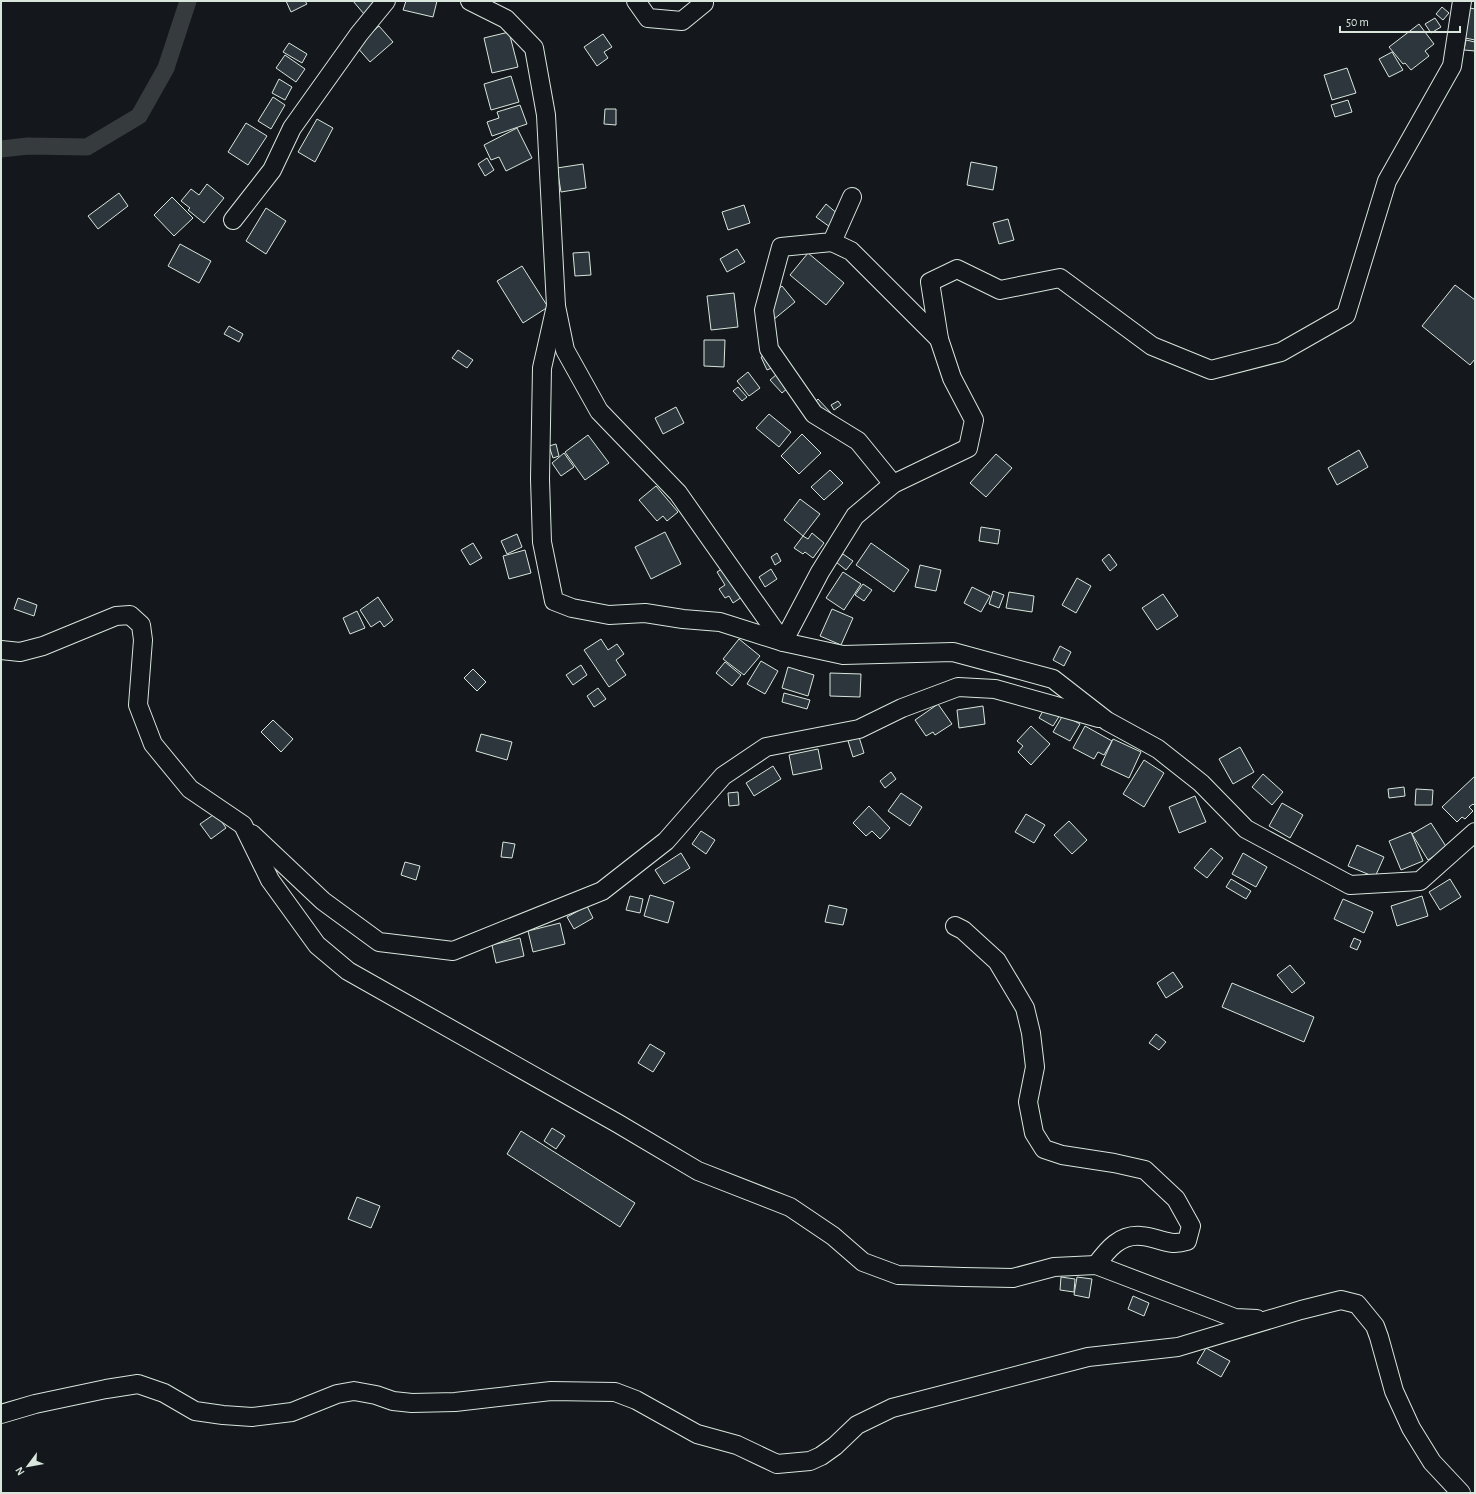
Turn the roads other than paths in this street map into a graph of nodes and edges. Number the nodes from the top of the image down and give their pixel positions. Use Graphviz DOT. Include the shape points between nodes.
graph roads {
  1 [pos="386,1"];
  2 [pos="470,1"];
  3 [pos="636,1"];
  4 [pos="704,1"];
  5 [pos="1462,1"];
  6 [pos="852,197"];
  7 [pos="233,220"];
  8 [pos="832,242"];
  9 [pos="556,306"];
  10 [pos="939,339"];
  11 [pos="893,484"];
  12 [pos="783,642"];
  13 [pos="1,650"];
  14 [pos="1107,721"];
  15 [pos="243,825"];
  16 [pos="1475,832"];
  17 [pos="955,926"];
  18 [pos="1096,1265"];
  19 [pos="1270,1320"];
  20 [pos="1,1414"];
  21 [pos="1461,1493"];
  1 -- 7 [label="street" via="359,34 292,128 272,170"];
  2 -- 9 [label="street" via="506,19 534,48 546,115"];
  3 -- 4 [label="street" via="648,18 682,21"];
  5 -- 10 [label="street" via="1452,66 1388,182 1346,315 1281,352 1211,370 1152,346 1060,278 1000,290 957,269 930,282"];
  6 -- 8 [label="street"];
  8 -- 10 [label="street" via="851,251"];
  8 -- 11 [label="street" via="781,247 764,310 769,349 814,414 858,441"];
  9 -- 12 [label="street" via="565,350 599,411 678,494"];
  9 -- 12 [label="street" via="542,368 540,479 542,542 554,601 572,608 609,615 645,613 720,622"];
  10 -- 11 [label="street" via="952,378 974,420 968,448"];
  11 -- 12 [label="street" via="854,516 820,572"];
  12 -- 14 [label="street" via="843,655 954,652 1053,679"];
  13 -- 15 [label="street" via="20,652 43,646 116,616 130,615 141,625 143,640 138,705 153,744 190,789"];
  14 -- 15 [label="street" via="995,690 958,687 902,708 859,729 766,747 722,776 666,842 602,891 453,951 380,942 323,901"];
  14 -- 16 [label="street" via="1158,749 1201,782 1246,829 1350,885 1420,881"];
  15 -- 18 [label="street" via="270,880 316,945 348,971 698,1171 790,1207 833,1236 863,1262 898,1275 963,1278 1013,1278 1054,1267"];
  17 -- 18 [label="street" via="997,960 1025,1008 1035,1067 1028,1102 1034,1133 1044,1149 1062,1155 1145,1170 1176,1199 1191,1226 1187,1241 1177,1244 1141,1236 1121,1239 1107,1250"];
  18 -- 19 [label="street" via="1235,1318"];
  19 -- 20 [label="street" via="1178,1348 1088,1357 892,1408 857,1425 821,1456 810,1461 777,1464 737,1445 697,1434 636,1400 615,1392 551,1391 455,1402 412,1403 354,1391 337,1394 292,1412 252,1417 195,1411 164,1393 138,1384 36,1404"];
  19 -- 21 [label="street" via="1341,1300 1357,1304 1375,1326 1394,1392 1411,1428 1432,1462"];
}
